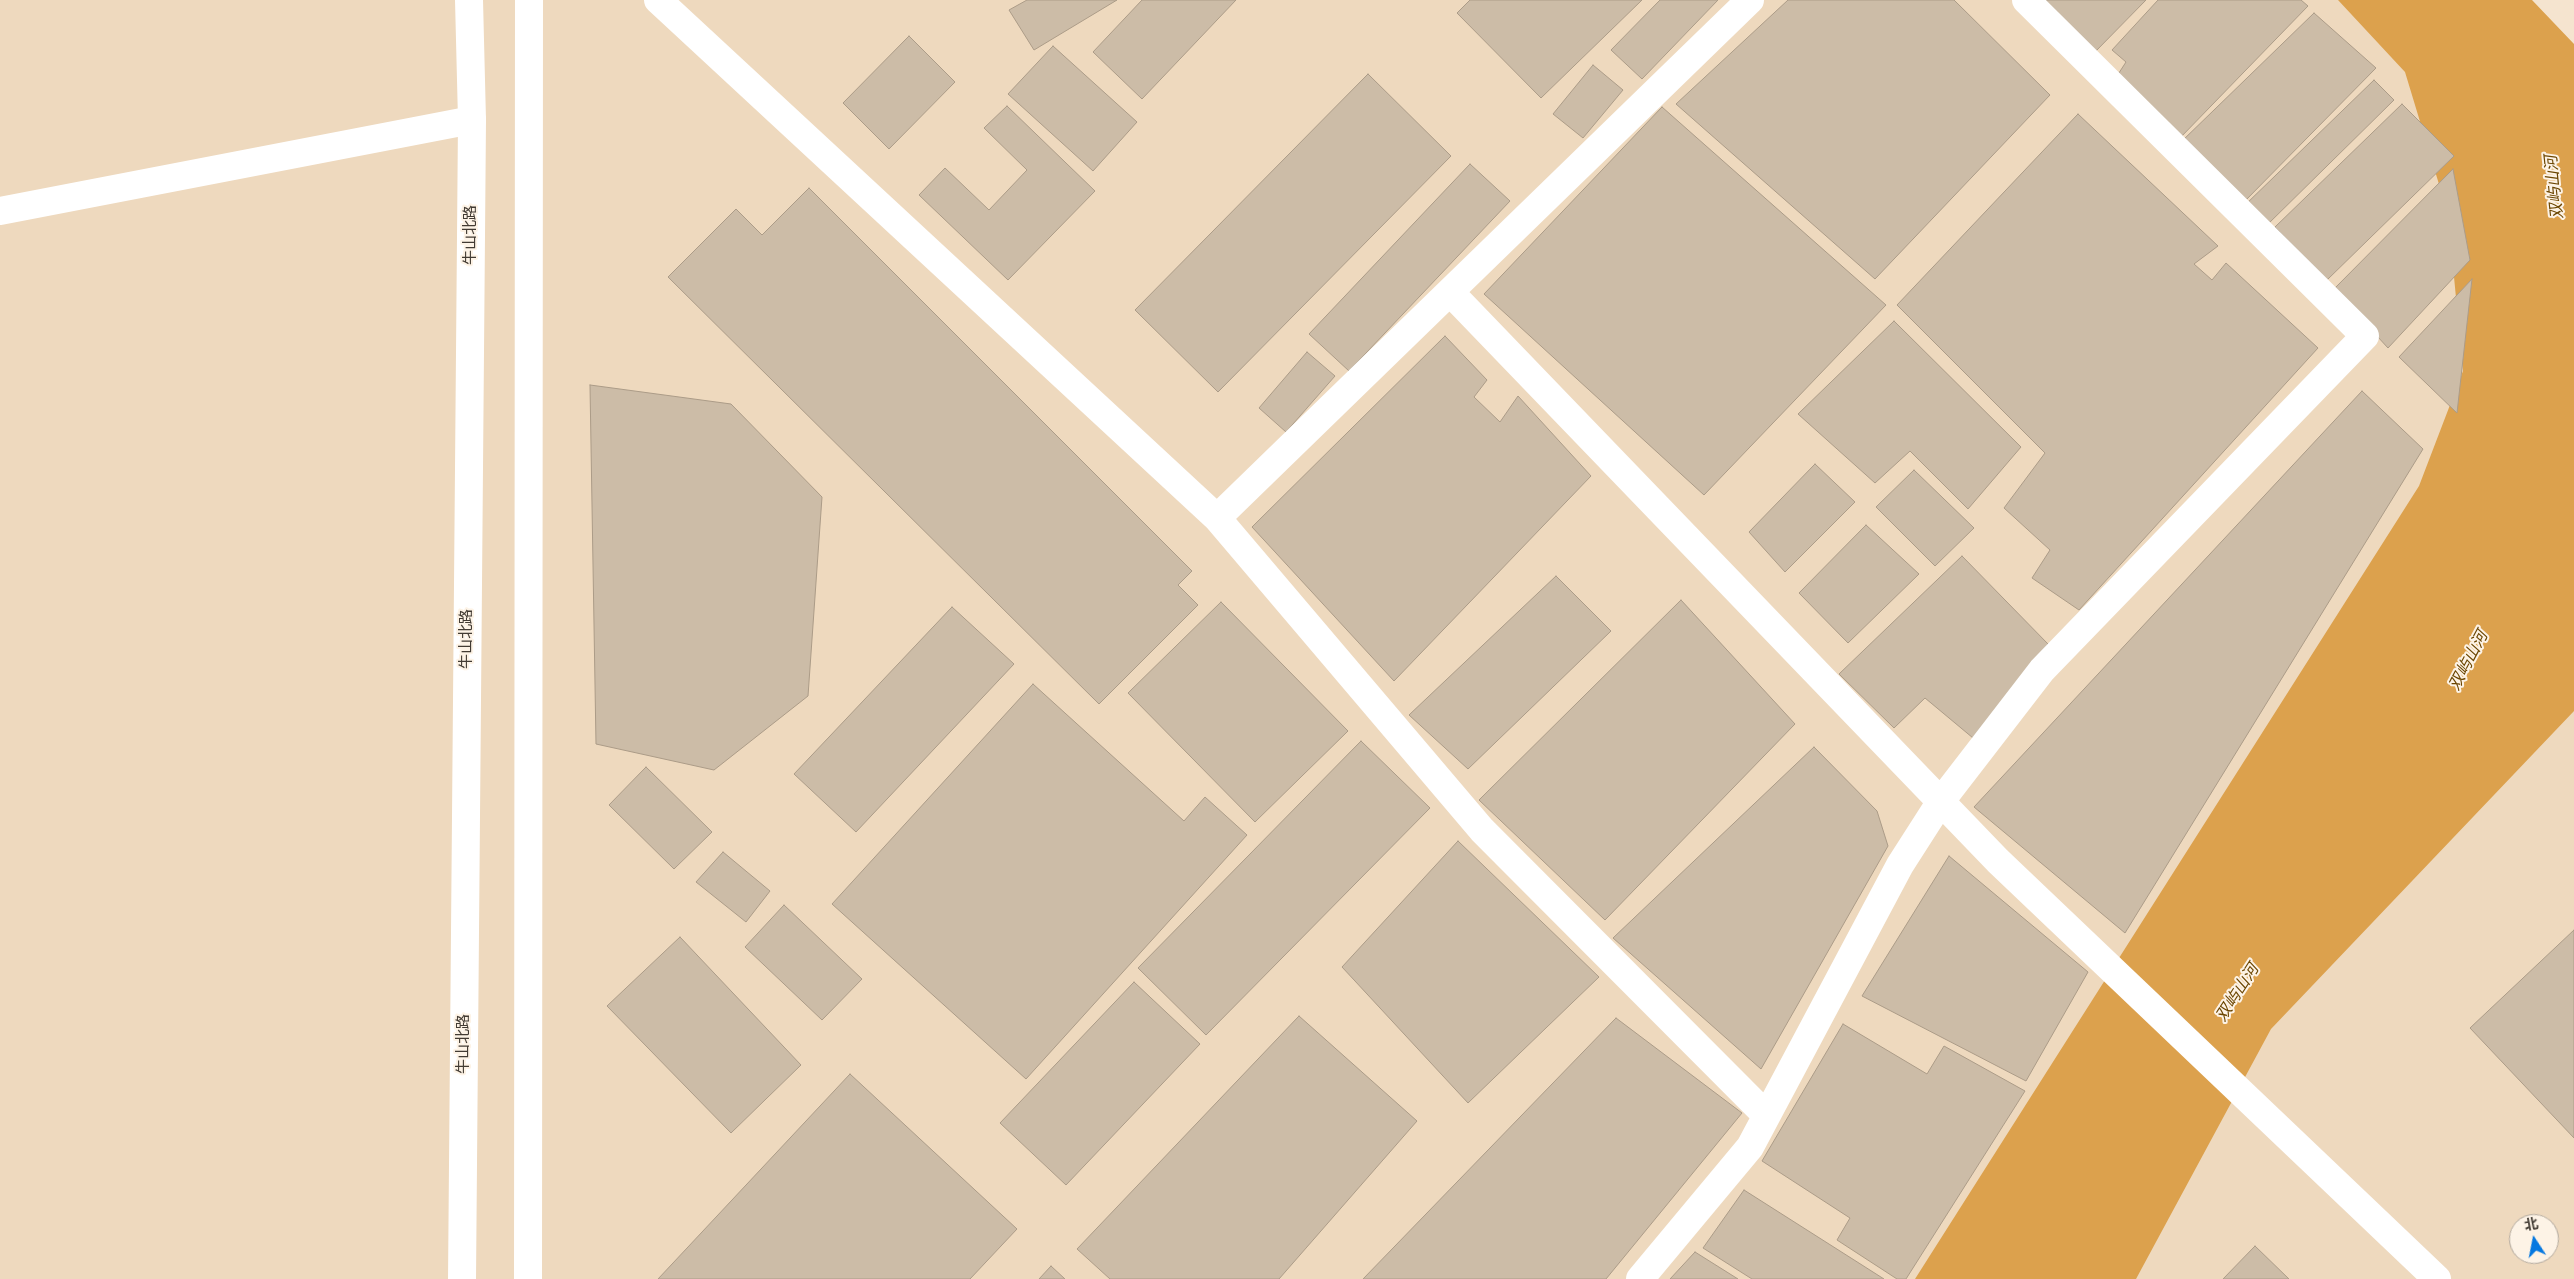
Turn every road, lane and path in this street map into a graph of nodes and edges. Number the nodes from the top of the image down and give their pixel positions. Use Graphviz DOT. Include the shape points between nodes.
graph roads {
  1 [pos="470,0"];
  2 [pos="529,0"];
  3 [pos="658,0"];
  4 [pos="1750,0"];
  5 [pos="2026,0"];
  6 [pos="472,120"];
  7 [pos="0,211"];
  8 [pos="1450,292"];
  9 [pos="1217,518"];
  10 [pos="1941,801"];
  11 [pos="1766,1116"];
  12 [pos="462,1279"];
  13 [pos="528,1279"];
  14 [pos="1640,1279"];
  15 [pos="2437,1279"];
  1 -- 6 [label="street, 牛山北路"];
  2 -- 13 [label="street"];
  3 -- 9 [label="street"];
  4 -- 8 [label="street"];
  5 -- 10 [label="street" via="2365,336 2042,670"];
  6 -- 7 [label="street"];
  6 -- 12 [label="street, 牛山北路"];
  8 -- 9 [label="street"];
  8 -- 10 [label="street"];
  9 -- 11 [label="street" via="1482,830"];
  10 -- 11 [label="street" via="1900,865"];
  10 -- 15 [label="street" via="1998,861"];
  11 -- 14 [label="street" via="1750,1147"];
}
